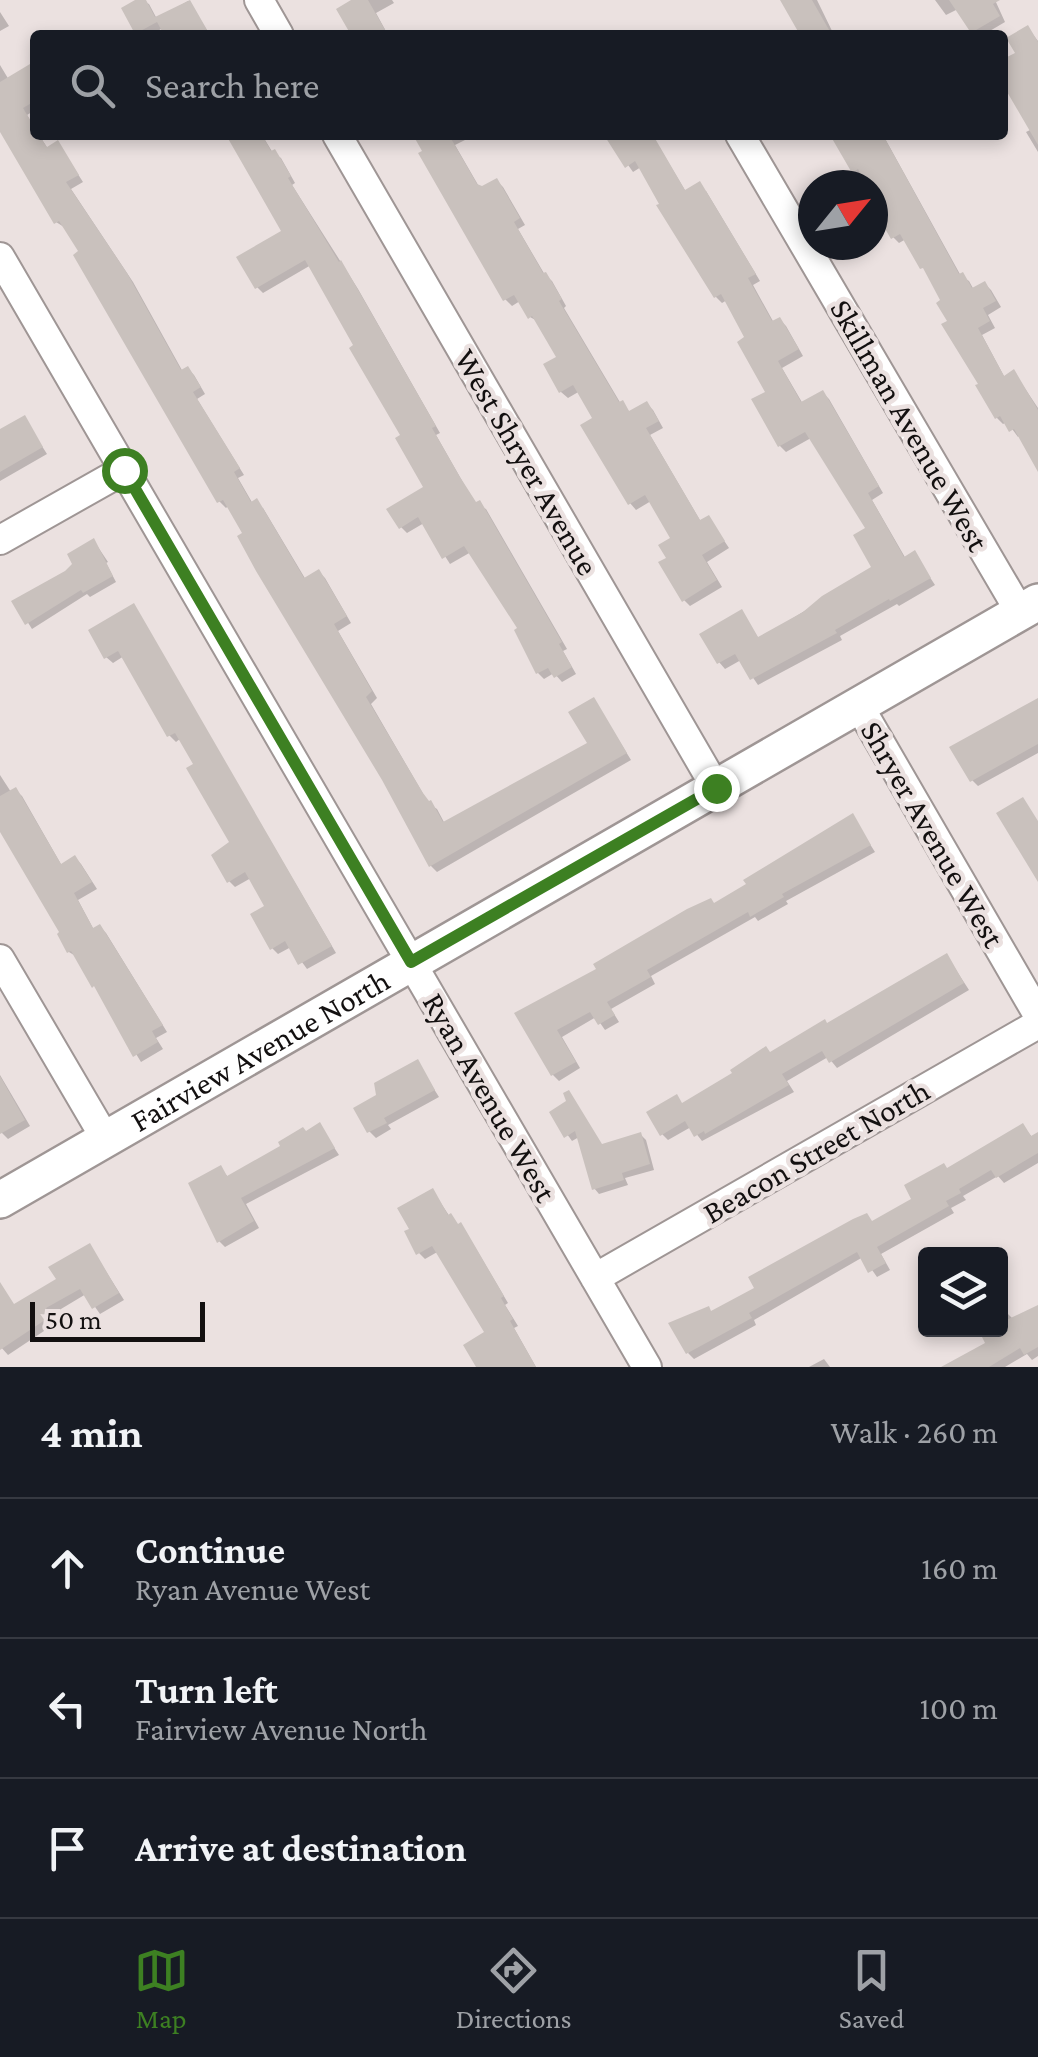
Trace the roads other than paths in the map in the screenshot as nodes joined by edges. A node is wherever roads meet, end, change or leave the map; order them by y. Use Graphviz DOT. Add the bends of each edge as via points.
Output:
graph roads {
  1 [pos="259,0"];
  2 [pos="277,30"];
  3 [pos="341,140"];
  4 [pos="743,140"];
  5 [pos="0,257"];
  6 [pos="124,470"];
  7 [pos="0,540"];
  8 [pos="1029,607"];
  9 [pos="858,706"];
  10 [pos="716,788"];
  11 [pos="0,959"];
  12 [pos="411,962"];
  13 [pos="1038,1015"];
  14 [pos="1038,1024"];
  15 [pos="106,1138"];
  16 [pos="0,1200"];
  17 [pos="595,1278"];
  18 [pos="647,1367"];
  1 -- 2 [label="street"];
  3 -- 10 [label="street, West Shryer Avenue"];
  4 -- 8 [label="street, Skillman Avenue West"];
  5 -- 6 [label="street, Ryan Avenue West"];
  6 -- 7 [label="street"];
  6 -- 12 [label="street, Ryan Avenue West"];
  8 -- 9 [label="street, Fairview Avenue North"];
  9 -- 10 [label="street, Fairview Avenue North"];
  9 -- 13 [label="street, Shryer Avenue West"];
  10 -- 12 [label="street, Fairview Avenue North"];
  11 -- 15 [label="street"];
  12 -- 15 [label="street, Fairview Avenue North"];
  12 -- 17 [label="street, Ryan Avenue West"];
  14 -- 17 [label="street, Beacon Street North"];
  15 -- 16 [label="street, Fairview Avenue North"];
  17 -- 18 [label="street, Ryan Avenue West"];
}
